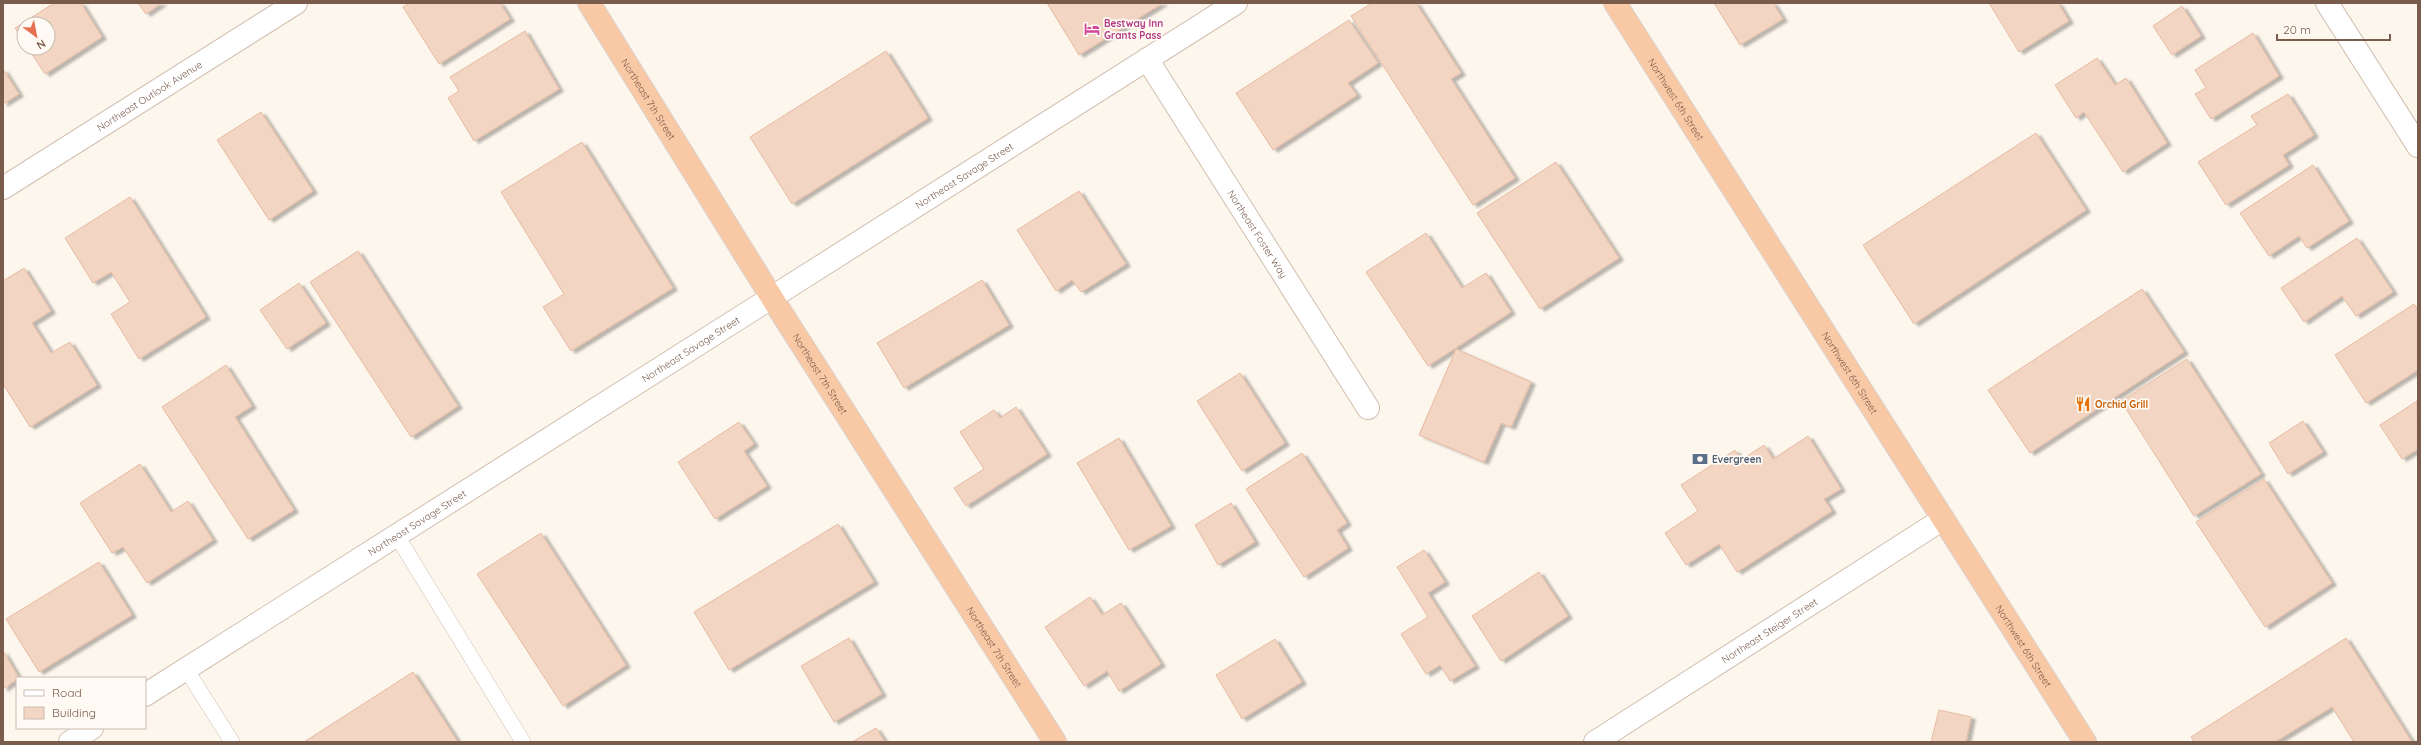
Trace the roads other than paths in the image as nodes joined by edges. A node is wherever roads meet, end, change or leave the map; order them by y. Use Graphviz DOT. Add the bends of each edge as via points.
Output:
graph roads {
  1 [pos="296,3"];
  2 [pos="589,3"];
  3 [pos="1236,3"];
  4 [pos="1615,3"];
  5 [pos="2327,3"];
  6 [pos="1147,59"];
  7 [pos="2418,146"];
  8 [pos="3,188"];
  9 [pos="772,298"];
  10 [pos="1368,408"];
  11 [pos="1943,519"];
  12 [pos="397,536"];
  13 [pos="186,669"];
  14 [pos="146,694"];
  15 [pos="90,729"];
  16 [pos="70,742"];
  17 [pos="232,742"];
  18 [pos="523,742"];
  19 [pos="1055,742"];
  20 [pos="1595,742"];
  21 [pos="2085,742"];
  1 -- 8 [label="street, Northeast Outlook Avenue"];
  2 -- 9 [label="highway, Northeast 7th Street"];
  3 -- 6 [label="street, Northeast Savage Street"];
  4 -- 11 [label="highway, Northwest 6th Street"];
  5 -- 7 [label="street"];
  6 -- 9 [label="street, Northeast Savage Street"];
  6 -- 10 [label="street, Northeast Foster Way"];
  9 -- 12 [label="street, Northeast Savage Street"];
  9 -- 19 [label="highway, Northeast 7th Street"];
  11 -- 20 [label="street, Northeast Steiger Street"];
  11 -- 21 [label="highway, Northwest 6th Street"];
  12 -- 13 [label="street, Northeast Savage Street"];
  12 -- 18 [label="lane"];
  13 -- 14 [label="street, Northeast Savage Street"];
  13 -- 17 [label="lane"];
  15 -- 16 [label="street"];
}
